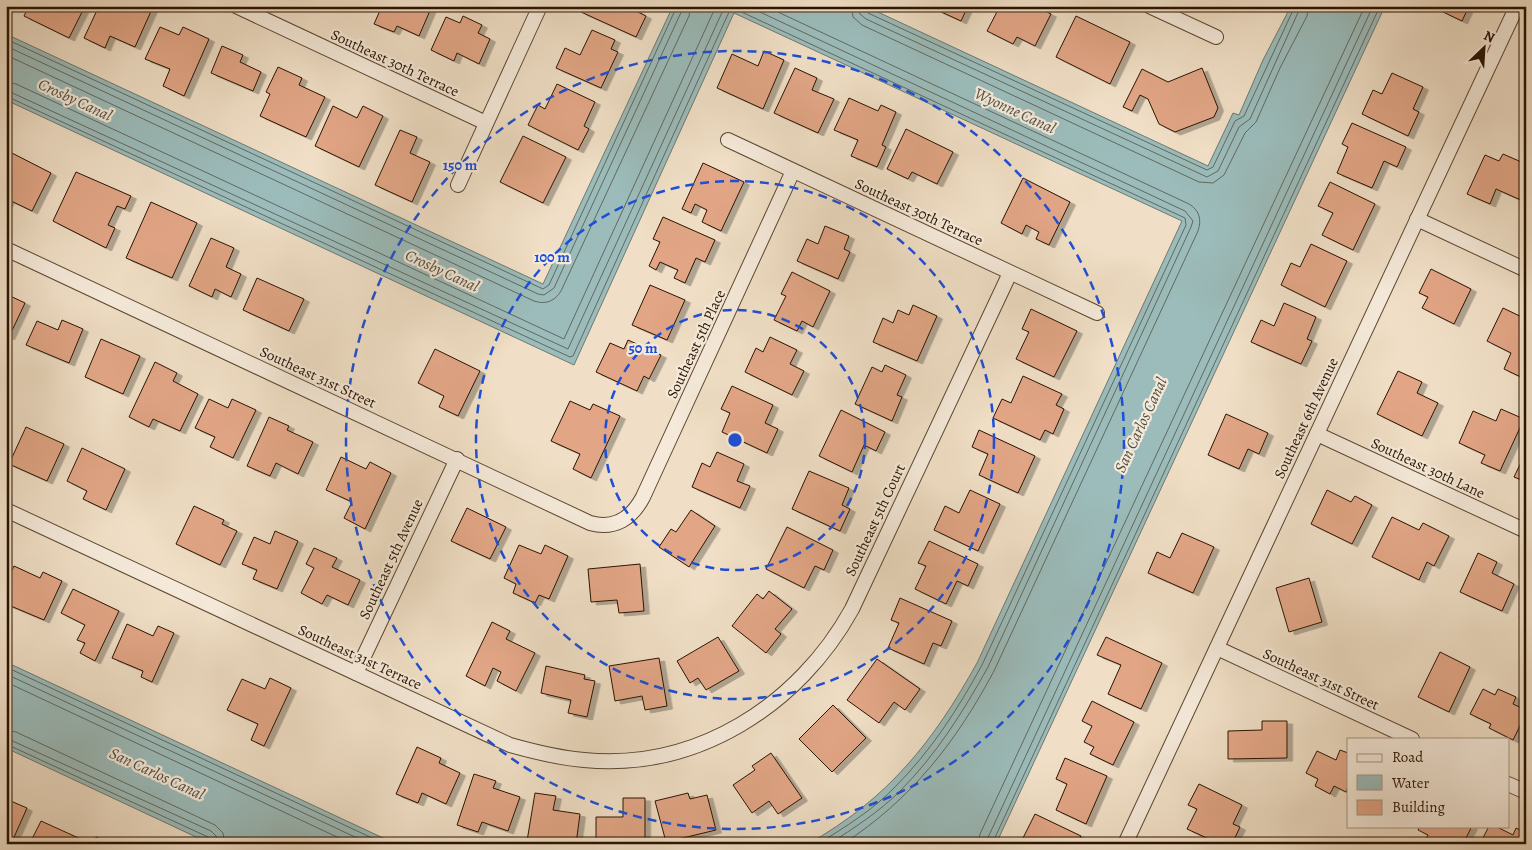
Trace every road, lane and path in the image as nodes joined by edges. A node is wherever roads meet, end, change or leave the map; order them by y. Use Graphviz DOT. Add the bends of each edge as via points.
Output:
graph roads {
  1 [pos="236,6"];
  2 [pos="540,6"];
  3 [pos="1149,6"];
  4 [pos="1516,6"];
  5 [pos="1522,6"];
  6 [pos="1526,8"];
  7 [pos="1216,38"];
  8 [pos="486,123"];
  9 [pos="728,140"];
  10 [pos="793,171"];
  11 [pos="458,185"];
  12 [pos="1417,220"];
  13 [pos="6,249"];
  14 [pos="1526,270"];
  15 [pos="1010,272"];
  16 [pos="1098,313"];
  17 [pos="1317,434"];
  18 [pos="456,459"];
  19 [pos="6,510"];
  20 [pos="618,523"];
  21 [pos="1526,531"];
  22 [pos="1217,648"];
  23 [pos="356,673"];
  24 [pos="716,738"];
  25 [pos="1410,738"];
  26 [pos="1510,785"];
  27 [pos="1526,792"];
  28 [pos="1126,844"];
  1 -- 8 [label="street, Southeast 30th Terrace"];
  2 -- 8 [label="street"];
  3 -- 7 [label="street"];
  4 -- 12 [label="street, Southeast 6th Avenue"];
  5 -- 6 [label="street"];
  8 -- 11 [label="street"];
  9 -- 10 [label="street, Southeast 30th Terrace"];
  10 -- 15 [label="street, Southeast 30th Terrace"];
  10 -- 20 [label="street, Southeast 5th Place" via="643,497 633,512"];
  12 -- 14 [label="street"];
  12 -- 17 [label="street, Southeast 6th Avenue"];
  13 -- 18 [label="street, Southeast 31st Street"];
  15 -- 16 [label="street, Southeast 30th Terrace"];
  15 -- 24 [label="street, Southeast 5th Court" via="842,627 818,661 789,690 756,716"];
  17 -- 21 [label="street, Southeast 30th Lane"];
  17 -- 22 [label="street, Southeast 6th Avenue"];
  18 -- 20 [label="street, Southeast 31st Street" via="590,523"];
  18 -- 23 [label="street, Southeast 5th Avenue"];
  19 -- 23 [label="street, Southeast 31st Terrace"];
  22 -- 25 [label="street, Southeast 31st Street"];
  22 -- 28 [label="street, Southeast 6th Avenue"];
  23 -- 24 [label="street, Southeast 31st Terrace" via="510,745 567,759 645,758 683,750"];
  26 -- 27 [label="street"];
}
